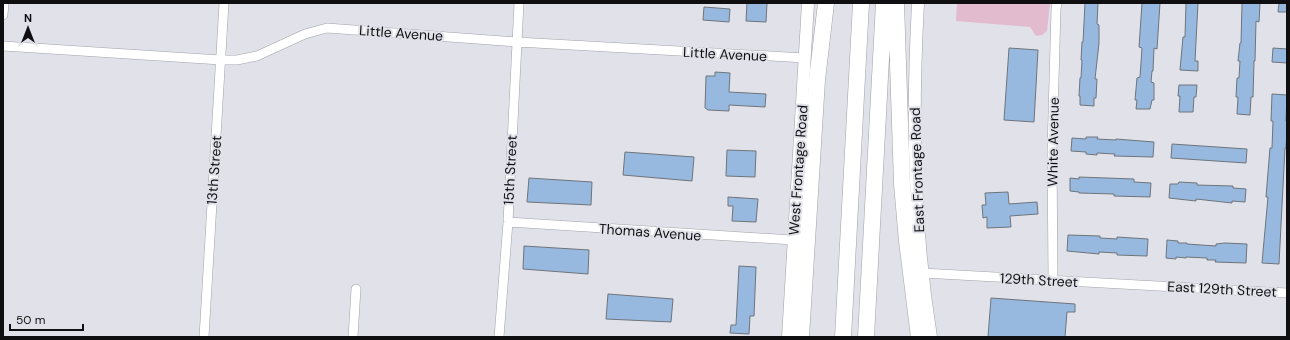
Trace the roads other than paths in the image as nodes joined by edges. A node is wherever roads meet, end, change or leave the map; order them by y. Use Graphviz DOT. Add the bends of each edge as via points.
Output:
graph roads {
  1 [pos="4,3"];
  2 [pos="224,3"];
  3 [pos="519,3"];
  4 [pos="808,3"];
  5 [pos="826,3"];
  6 [pos="861,3"];
  7 [pos="884,3"];
  8 [pos="896,3"];
  9 [pos="918,3"];
  10 [pos="1057,3"];
  11 [pos="3,16"];
  12 [pos="517,42"];
  13 [pos="3,46"];
  14 [pos="805,58"];
  15 [pos="221,60"];
  16 [pos="508,222"];
  17 [pos="793,240"];
  18 [pos="922,273"];
  19 [pos="1053,280"];
  20 [pos="1156,286"];
  21 [pos="356,289"];
  22 [pos="1287,292"];
  23 [pos="204,337"];
  24 [pos="353,337"];
  25 [pos="499,337"];
  26 [pos="788,337"];
  27 [pos="801,337"];
  28 [pos="843,337"];
  29 [pos="866,337"];
  30 [pos="919,337"];
  31 [pos="931,337"];
  1 -- 11 [label="street"];
  2 -- 15 [label="street, 13th Street"];
  3 -- 12 [label="street, 15th Street"];
  4 -- 14 [label="street, West Frontage Road"];
  5 -- 27 [label="highway" via="817,80"];
  6 -- 28 [label="highway"];
  7 -- 29 [label="highway"];
  8 -- 30 [label="highway" via="902,184"];
  9 -- 18 [label="street, East Frontage Road" via="914,146"];
  10 -- 19 [label="street, White Avenue" via="1052,151"];
  12 -- 14 [label="street, Little Avenue"];
  12 -- 15 [label="street, Little Avenue" via="327,28 305,34 257,56"];
  12 -- 16 [label="street, 15th Street"];
  13 -- 15 [label="street, Little Avenue"];
  14 -- 17 [label="street, West Frontage Road"];
  15 -- 23 [label="street, 13th Street"];
  16 -- 17 [label="street, Thomas Avenue"];
  16 -- 25 [label="street, 15th Street"];
  17 -- 26 [label="street, West Frontage Road"];
  18 -- 19 [label="street, 129th Street"];
  18 -- 31 [label="street, East Frontage Road"];
  19 -- 20 [label="street, 129th Street"];
  20 -- 22 [label="street, East 129th Street"];
  21 -- 24 [label="street"];
}
